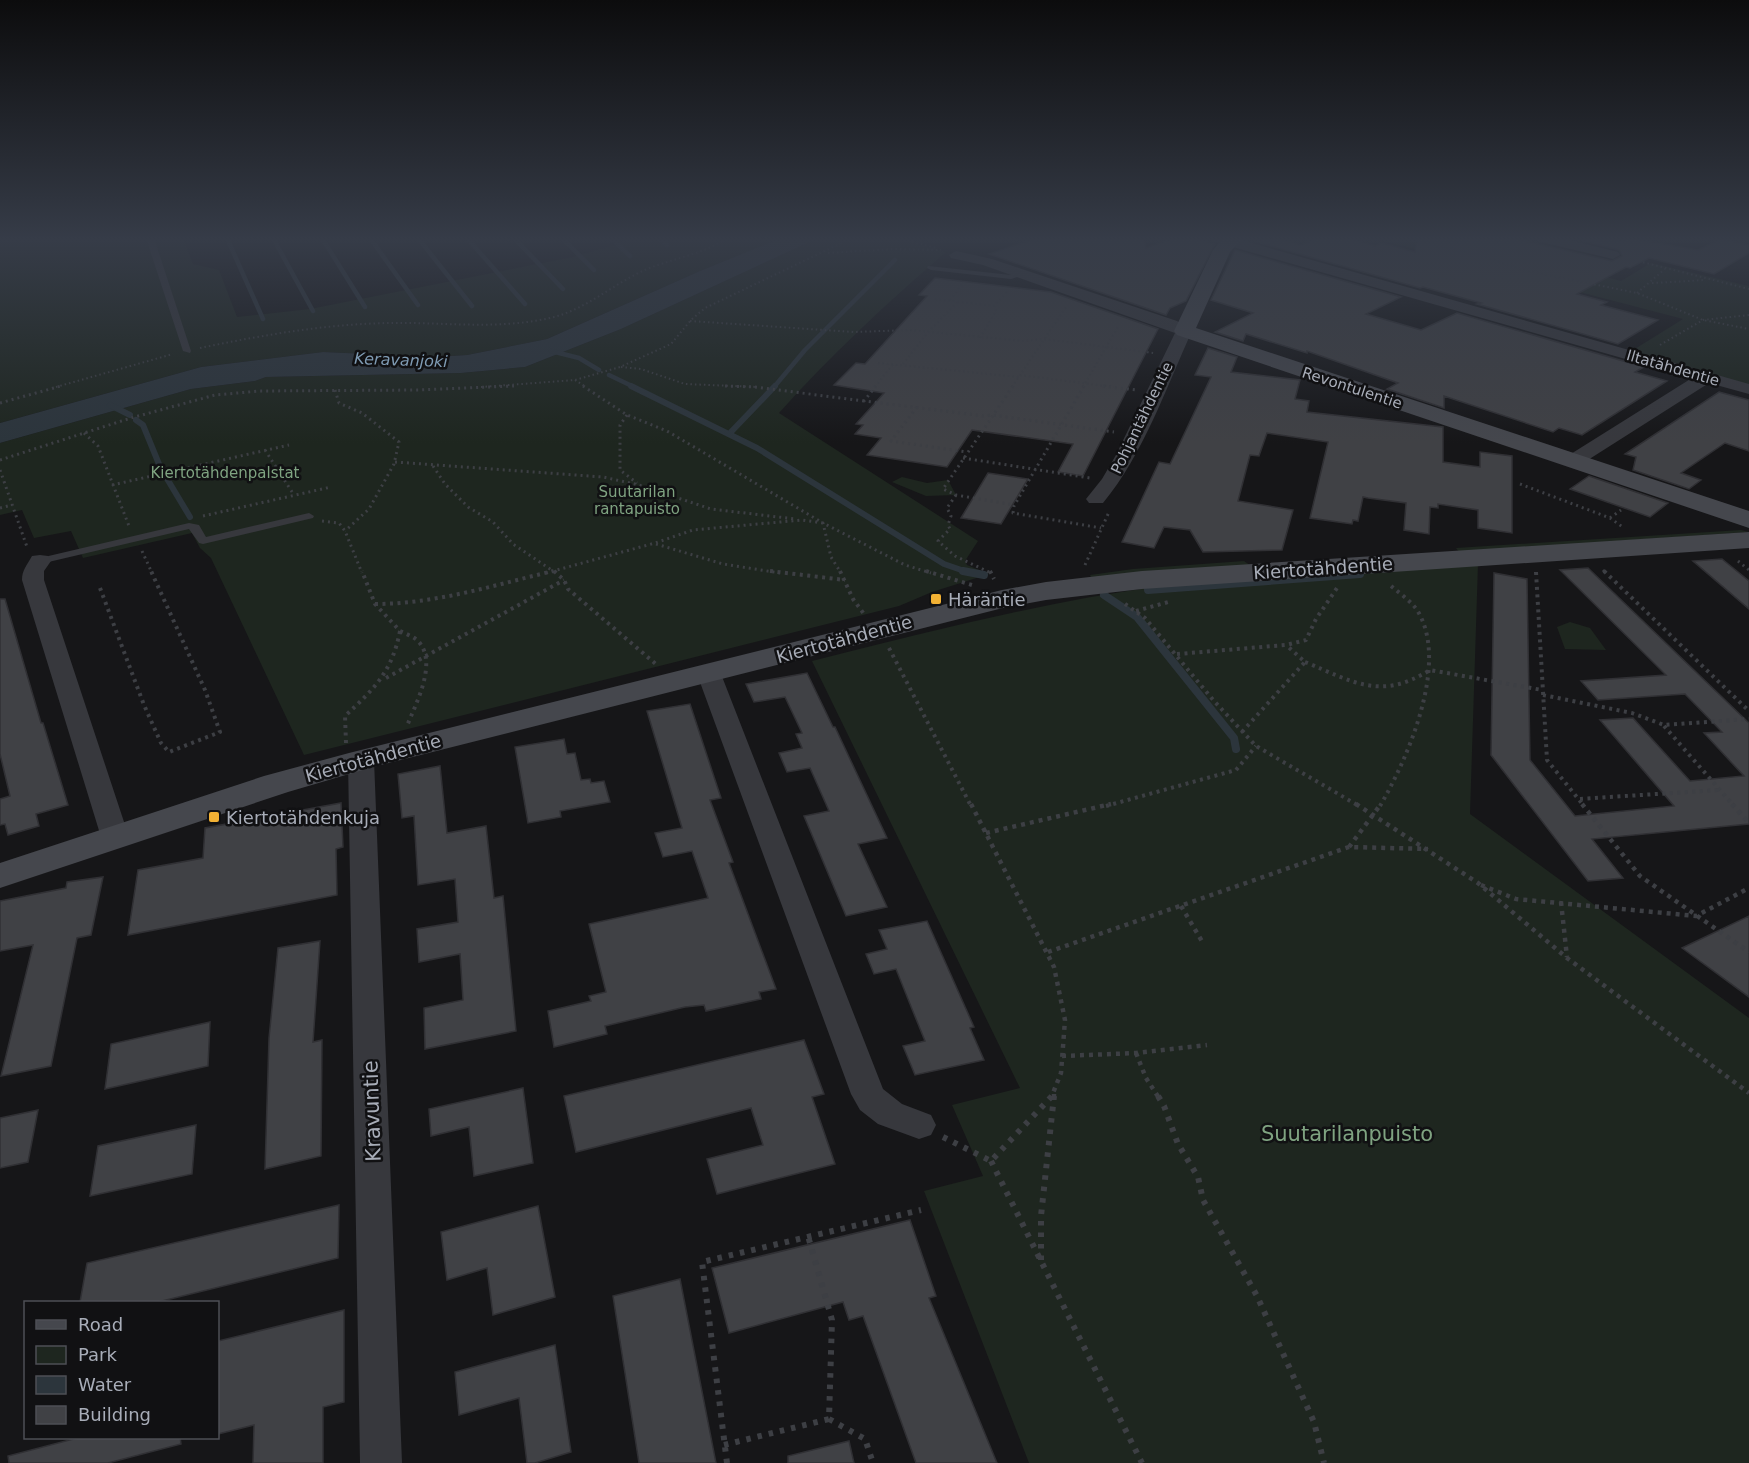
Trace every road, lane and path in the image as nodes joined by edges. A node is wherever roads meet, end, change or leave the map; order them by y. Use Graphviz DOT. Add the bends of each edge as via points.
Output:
graph roads {
  1 [pos="172,306"];
  2 [pos="580,306"];
  3 [pos="708,306"];
  4 [pos="954,306"];
  5 [pos="994,306"];
  6 [pos="1066,306"];
  7 [pos="1109,306"];
  8 [pos="1196,306"];
  9 [pos="1458,306"];
  10 [pos="1669,306"];
  11 [pos="1749,315"];
  12 [pos="1703,320"];
  13 [pos="690,321"];
  14 [pos="1120,322"];
  15 [pos="1749,329"];
  16 [pos="1184,331"];
  17 [pos="928,332"];
  18 [pos="980,338"];
  19 [pos="1043,339"];
  20 [pos="1107,347"];
  21 [pos="187,351"];
  22 [pos="1173,355"];
  23 [pos="1638,358"];
  24 [pos="878,363"];
  25 [pos="893,364"];
  26 [pos="903,364"];
  27 [pos="620,367"];
  28 [pos="1020,376"];
  29 [pos="1706,377"];
  30 [pos="575,380"];
  31 [pos="1085,383"];
  32 [pos="1749,389"];
  33 [pos="335,390"];
  34 [pos="1154,392"];
  35 [pos="864,402"];
  36 [pos="0,403"];
  37 [pos="917,407"];
  38 [pos="992,415"];
  39 [pos="627,416"];
  40 [pos="1061,424"];
  41 [pos="84,433"];
  42 [pos="1134,434"];
  43 [pos="289,444"];
  44 [pos="265,450"];
  45 [pos="967,452"];
  46 [pos="963,458"];
  47 [pos="0,460"];
  48 [pos="1573,461"];
  49 [pos="395,462"];
  50 [pos="434,466"];
  51 [pos="0,470"];
  52 [pos="1036,470"];
  53 [pos="112,484"];
  54 [pos="1520,484"];
  55 [pos="639,485"];
  56 [pos="331,486"];
  57 [pos="1103,491"];
  58 [pos="295,495"];
  59 [pos="956,495"];
  60 [pos="12,505"];
  61 [pos="1014,506"];
  62 [pos="0,508"];
  63 [pos="1622,510"];
  64 [pos="309,516"];
  65 [pos="202,517"];
  66 [pos="1610,518"];
  67 [pos="802,520"];
  68 [pos="1749,520"];
  69 [pos="823,523"];
  70 [pos="1101,528"];
  71 [pos="1624,528"];
  72 [pos="345,531"];
  73 [pos="135,539"];
  74 [pos="1749,540"];
  75 [pos="655,543"];
  76 [pos="40,561"];
  77 [pos="1595,562"];
  78 [pos="554,570"];
  79 [pos="1536,577"];
  80 [pos="564,580"];
  81 [pos="846,580"];
  82 [pos="1386,581"];
  83 [pos="994,584"];
  84 [pos="1091,585"];
  85 [pos="1329,586"];
  86 [pos="982,587"];
  87 [pos="100,588"];
  88 [pos="1180,600"];
  89 [pos="375,604"];
  90 [pos="1136,611"];
  91 [pos="870,622"];
  92 [pos="400,631"];
  93 [pos="886,641"];
  94 [pos="1286,645"];
  95 [pos="1177,654"];
  96 [pos="427,655"];
  97 [pos="1305,662"];
  98 [pos="1430,670"];
  99 [pos="664,672"];
  100 [pos="709,674"];
  101 [pos="384,679"];
  102 [pos="1542,693"];
  103 [pos="1749,711"];
  104 [pos="1749,719"];
  105 [pos="1664,725"];
  106 [pos="1242,732"];
  107 [pos="404,735"];
  108 [pos="1256,746"];
  109 [pos="354,755"];
  110 [pos="1718,790"];
  111 [pos="1579,800"];
  112 [pos="1375,815"];
  113 [pos="1749,823"];
  114 [pos="986,833"];
  115 [pos="115,837"];
  116 [pos="1349,846"];
  117 [pos="1429,849"];
  118 [pos="0,876"];
  119 [pos="1478,883"];
  120 [pos="1749,888"];
  121 [pos="1561,902"];
  122 [pos="1181,906"];
  123 [pos="1696,916"];
  124 [pos="1203,943"];
  125 [pos="1048,952"];
  126 [pos="1749,952"];
  127 [pos="1567,958"];
  128 [pos="1207,1045"];
  129 [pos="1136,1053"];
  130 [pos="1062,1056"];
  131 [pos="1749,1093"];
  132 [pos="1054,1094"];
  133 [pos="919,1125"];
  134 [pos="991,1161"];
  135 [pos="921,1210"];
  136 [pos="808,1236"];
  137 [pos="1041,1261"];
  138 [pos="829,1419"];
  139 [pos="724,1445"];
  140 [pos="381,1463"];
  141 [pos="727,1463"];
  142 [pos="873,1463"];
  143 [pos="1142,1463"];
  144 [pos="1324,1463"];
  1 -- 21 [label="lane"];
  2 -- 21 [label="path" via="550,318 523,322 317,328"];
  3 -- 13 [label="path"];
  4 -- 17 [label="path"];
  5 -- 18 [label="path" via="996,311"];
  6 -- 19 [label="path"];
  7 -- 16 [label="street, Revontulentie"];
  8 -- 16 [label="street, Pohjantähdentie"];
  9 -- 23 [label="street, Iltatähdentie"];
  10 -- 12 [label="path"];
  11 -- 12 [label="path"];
  12 -- 15 [label="path"];
  12 -- 23 [label="path"];
  13 -- 17 [label="path" via="823,331"];
  13 -- 27 [label="path" via="671,344"];
  14 -- 20 [label="path"];
  16 -- 22 [label="street, Pohjantähdentie"];
  16 -- 48 [label="street, Revontulentie"];
  17 -- 18 [label="path"];
  17 -- 26 [label="path"];
  18 -- 19 [label="path"];
  19 -- 20 [label="path"];
  19 -- 28 [label="path"];
  20 -- 22 [label="path"];
  20 -- 31 [label="path"];
  21 -- 36 [label="path"];
  22 -- 34 [label="street, Pohjantähdentie"];
  23 -- 29 [label="street, Iltatähdentie"];
  24 -- 25 [label="path"];
  25 -- 26 [label="path"];
  25 -- 35 [label="path"];
  26 -- 28 [label="path"];
  27 -- 30 [label="path"];
  27 -- 35 [label="path" via="641,369 685,384 755,387"];
  28 -- 31 [label="path"];
  28 -- 38 [label="path"];
  29 -- 32 [label="street, Iltatähdentie"];
  29 -- 48 [label="street"];
  30 -- 33 [label="path" via="419,390"];
  30 -- 39 [label="path"];
  31 -- 34 [label="path"];
  31 -- 40 [label="path"];
  33 -- 41 [label="path" via="215,395"];
  33 -- 49 [label="path" via="339,403 362,413 399,442"];
  34 -- 42 [label="street, Pohjantähdentie"];
  35 -- 37 [label="path"];
  37 -- 38 [label="path"];
  37 -- 45 [label="path" via="891,441"];
  38 -- 40 [label="path"];
  38 -- 45 [label="path"];
  39 -- 55 [label="path" via="620,425 620,470"];
  39 -- 69 [label="path" via="667,431"];
  40 -- 42 [label="path"];
  40 -- 52 [label="path"];
  41 -- 47 [label="path"];
  41 -- 53 [label="path" via="98,446"];
  42 -- 57 [label="street, Pohjantähdentie"];
  43 -- 44 [label="path"];
  44 -- 53 [label="path"];
  44 -- 58 [label="path"];
  45 -- 46 [label="path"];
  46 -- 52 [label="path"];
  46 -- 59 [label="path" via="943,489"];
  48 -- 68 [label="street, Revontulentie"];
  49 -- 50 [label="path"];
  49 -- 72 [label="path" via="369,509"];
  50 -- 55 [label="path" via="567,473"];
  50 -- 78 [label="path" via="445,484 468,507 493,522 513,544"];
  51 -- 60 [label="path"];
  52 -- 57 [label="path"];
  52 -- 61 [label="path"];
  53 -- 73 [label="path"];
  54 -- 66 [label="path"];
  55 -- 67 [label="path" via="711,509"];
  56 -- 58 [label="path"];
  57 -- 70 [label="path" via="1111,510"];
  58 -- 65 [label="path"];
  59 -- 61 [label="path"];
  59 -- 83 [label="path" via="947,508 950,529 938,541 970,564 990,571"];
  60 -- 62 [label="path"];
  60 -- 76 [label="path" via="25,545"];
  61 -- 70 [label="path" via="1013,513"];
  63 -- 66 [label="path"];
  64 -- 72 [label="path" via="339,523"];
  64 -- 73 [label="lane" via="203,541 195,527 189,526"];
  66 -- 71 [label="path"];
  67 -- 69 [label="path"];
  67 -- 75 [label="path" via="693,530"];
  69 -- 81 [label="path" via="831,557"];
  69 -- 86 [label="path" via="905,565"];
  70 -- 84 [label="path" via="1085,561 1084,577"];
  72 -- 89 [label="path"];
  73 -- 76 [label="lane"];
  73 -- 87 [label="path" via="205,690 220,732 169,752 161,743"];
  74 -- 84 [label="street, Kiertotähdentie"];
  75 -- 78 [label="path"];
  75 -- 81 [label="path" via="723,564"];
  76 -- 115 [label="street" via="33,571 33,580"];
  77 -- 103 [label="path"];
  78 -- 80 [label="path"];
  78 -- 89 [label="path" via="441,597"];
  79 -- 102 [label="path"];
  80 -- 96 [label="path"];
  80 -- 99 [label="path" via="568,589"];
  81 -- 91 [label="path" via="853,599"];
  82 -- 98 [label="path" via="1419,612 1426,629"];
  84 -- 90 [label="path"];
  84 -- 100 [label="street, Kiertotähdentie" via="980,604"];
  85 -- 94 [label="path" via="1340,585 1306,640"];
  88 -- 90 [label="path"];
  89 -- 92 [label="path"];
  90 -- 95 [label="path"];
  92 -- 96 [label="path" via="418,640"];
  92 -- 101 [label="path" via="397,652"];
  93 -- 114 [label="path"];
  94 -- 95 [label="path"];
  94 -- 97 [label="path"];
  95 -- 106 [label="path"];
  96 -- 101 [label="path"];
  96 -- 107 [label="path" via="424,681"];
  97 -- 98 [label="path" via="1373,688 1395,688"];
  97 -- 106 [label="path"];
  98 -- 102 [label="path"];
  98 -- 112 [label="path" via="1415,733"];
  100 -- 109 [label="street, Kiertotähdentie"];
  100 -- 133 [label="street" via="868,1094 874,1105"];
  101 -- 109 [label="path" via="345,716"];
  102 -- 105 [label="path" via="1632,713"];
  102 -- 111 [label="path" via="1547,760"];
  104 -- 105 [label="path"];
  105 -- 110 [label="path"];
  106 -- 108 [label="path"];
  108 -- 112 [label="path"];
  108 -- 114 [label="path" via="1236,770 1075,814"];
  109 -- 115 [label="street, Kiertotähdentie"];
  109 -- 140 [label="street, Kravuntie" via="361,832"];
  110 -- 111 [label="path"];
  110 -- 113 [label="path"];
  111 -- 123 [label="path" via="1640,876"];
  112 -- 116 [label="path"];
  112 -- 117 [label="path"];
  114 -- 125 [label="path"];
  115 -- 118 [label="street, Kiertotähdentie"];
  116 -- 117 [label="path"];
  116 -- 122 [label="path"];
  117 -- 119 [label="path"];
  119 -- 121 [label="path" via="1516,899"];
  119 -- 127 [label="path"];
  120 -- 123 [label="path"];
  121 -- 123 [label="path"];
  121 -- 127 [label="path"];
  122 -- 124 [label="path"];
  122 -- 125 [label="path"];
  123 -- 126 [label="path"];
  125 -- 130 [label="path" via="1065,1020"];
  127 -- 131 [label="path"];
  128 -- 129 [label="path"];
  129 -- 130 [label="path"];
  129 -- 144 [label="path" via="1164,1106 1178,1144 1198,1177 1203,1200 1257,1296 1314,1422"];
  130 -- 132 [label="path"];
  132 -- 134 [label="path"];
  132 -- 137 [label="path" via="1041,1216"];
  133 -- 134 [label="path"];
  134 -- 137 [label="path"];
  135 -- 136 [label="path"];
  136 -- 138 [label="path" via="832,1320"];
  136 -- 139 [label="path" via="702,1262"];
  137 -- 143 [label="path"];
  138 -- 139 [label="path"];
  138 -- 142 [label="path" via="865,1439"];
  139 -- 141 [label="path"];
}
